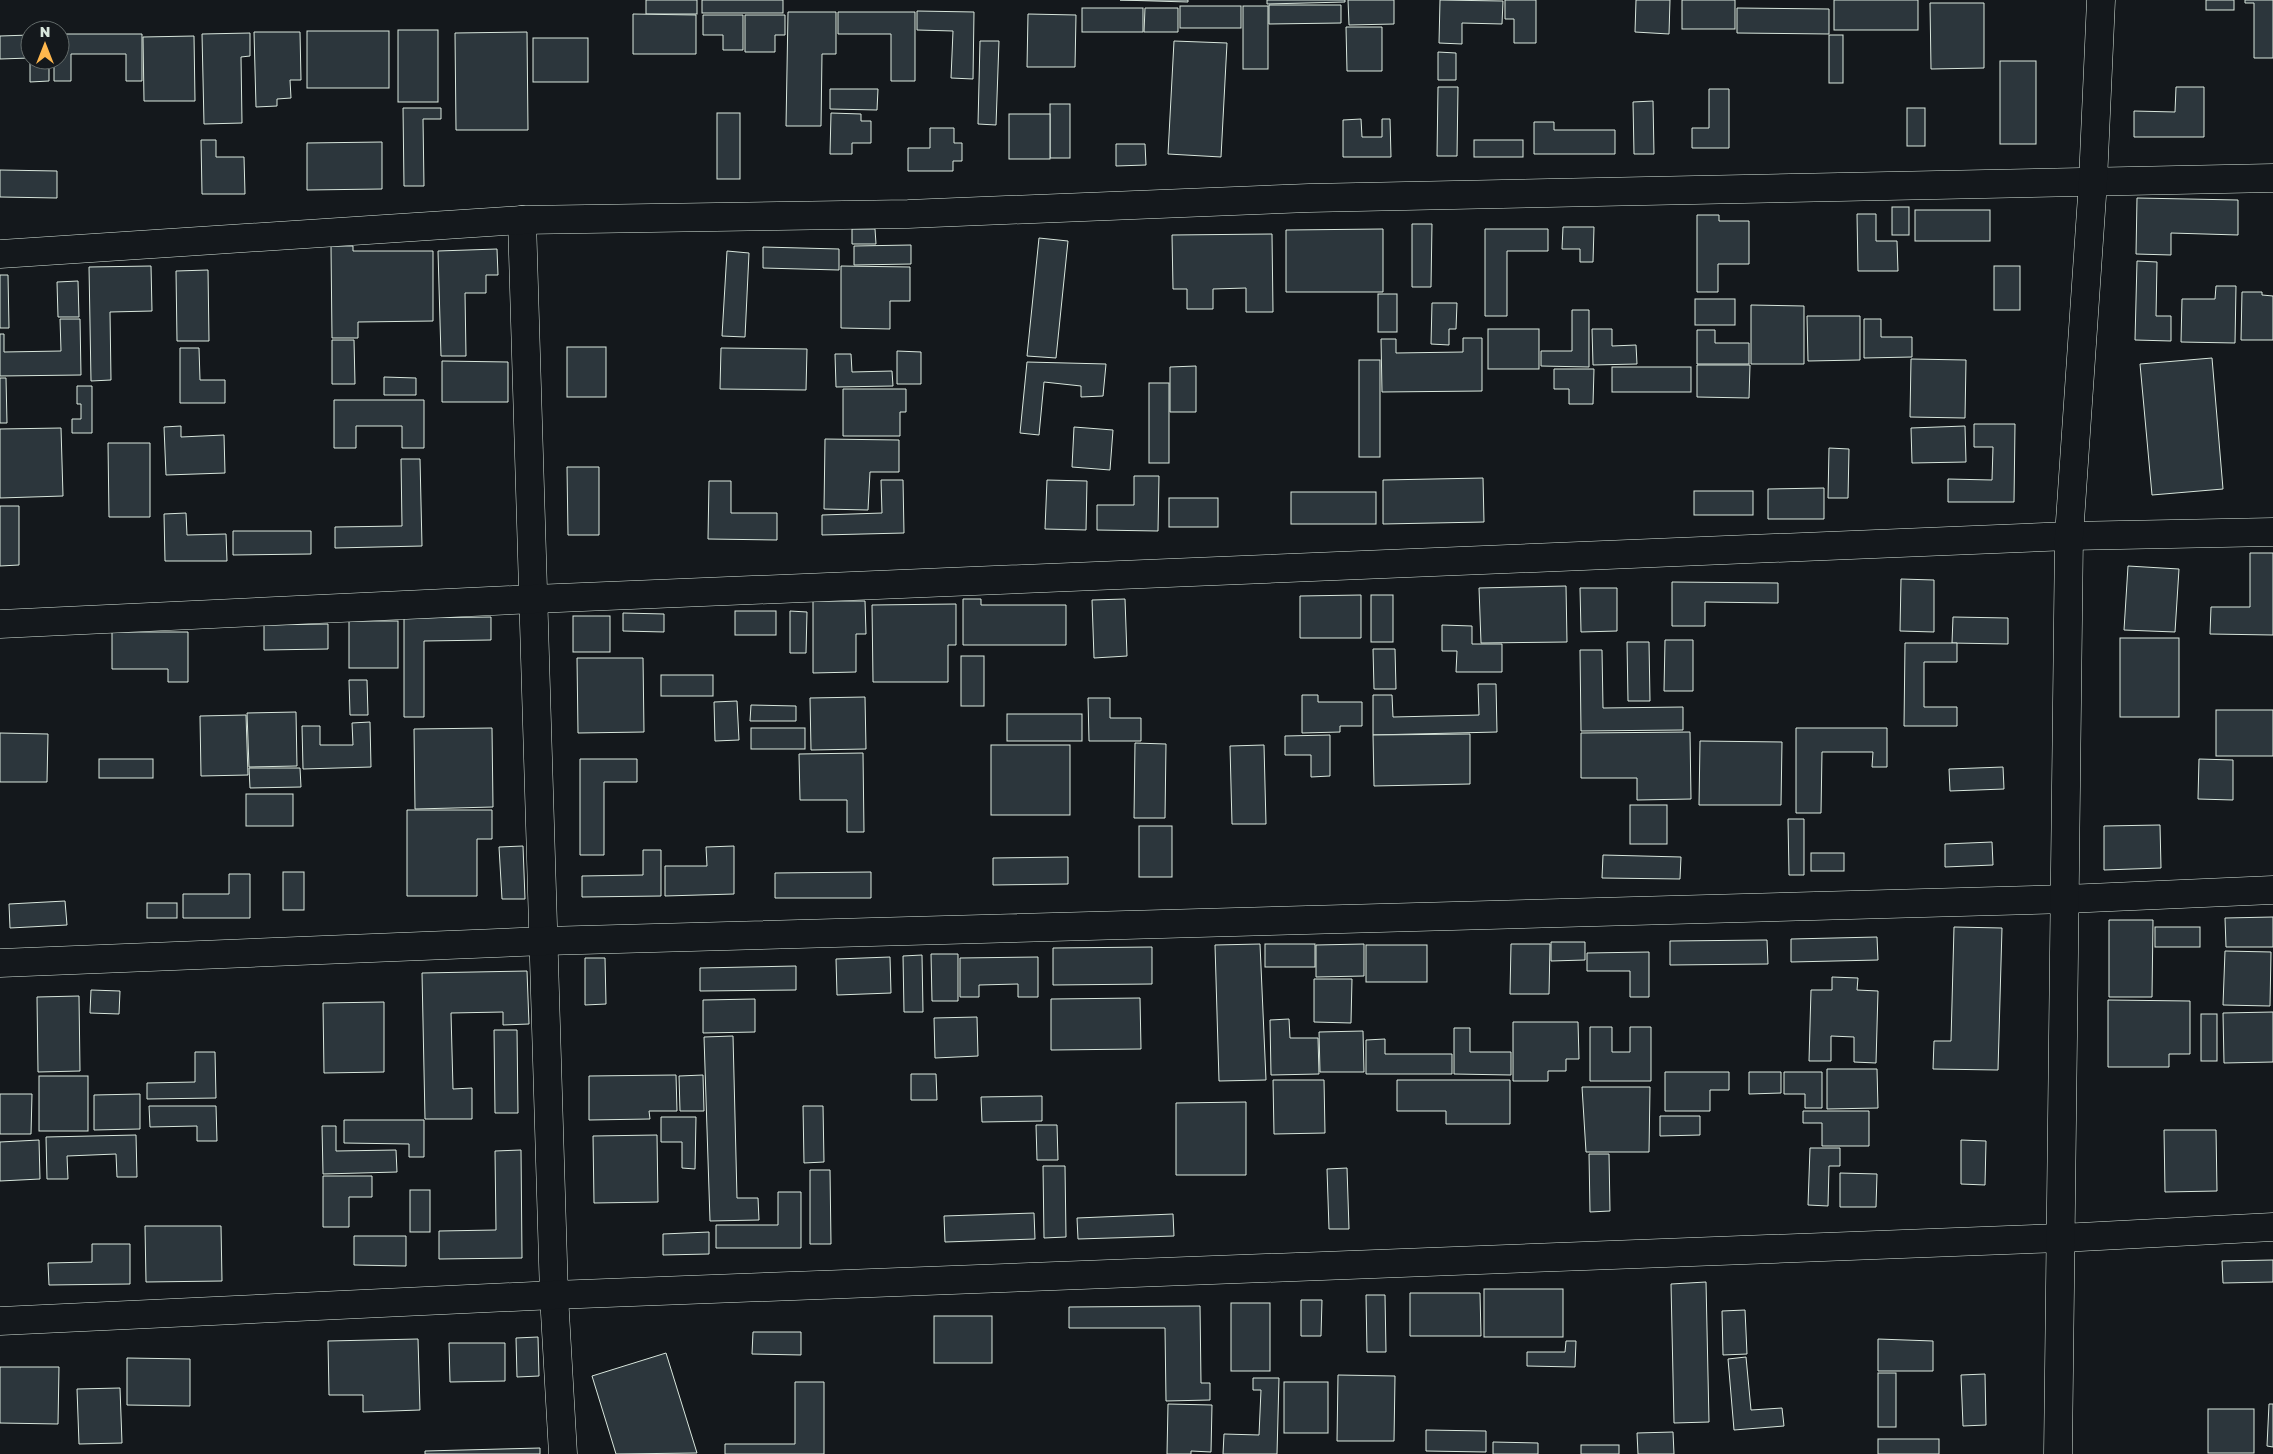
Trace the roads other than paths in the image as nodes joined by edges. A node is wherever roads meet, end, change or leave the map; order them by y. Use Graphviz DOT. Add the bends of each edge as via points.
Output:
graph roads {
  1 [pos="2101,0"];
  2 [pos="2273,178"];
  3 [pos="2093,181"];
  4 [pos="522,220"];
  5 [pos="0,254"];
  6 [pos="2273,532"];
  7 [pos="2070,536"];
  8 [pos="534,599"];
  9 [pos="0,624"];
  10 [pos="2273,890"];
  11 [pos="2066,900"];
  12 [pos="545,941"];
  13 [pos="0,964"];
  14 [pos="2273,1227"];
  15 [pos="2061,1238"];
  16 [pos="554,1295"];
  17 [pos="0,1321"];
  18 [pos="563,1454"];
  19 [pos="2058,1454"];
  1 -- 3 [label="street"];
  2 -- 3 [label="street"];
  3 -- 4 [label="street" via="1309,198 908,214"];
  3 -- 7 [label="street"];
  4 -- 5 [label="street"];
  4 -- 8 [label="street"];
  6 -- 7 [label="street"];
  7 -- 8 [label="street"];
  7 -- 11 [label="street"];
  8 -- 9 [label="street"];
  8 -- 12 [label="street"];
  10 -- 11 [label="street"];
  11 -- 12 [label="street"];
  11 -- 15 [label="street"];
  12 -- 13 [label="street"];
  12 -- 16 [label="street"];
  14 -- 15 [label="street"];
  15 -- 16 [label="street"];
  15 -- 19 [label="street"];
  16 -- 17 [label="street"];
  16 -- 18 [label="street"];
}
